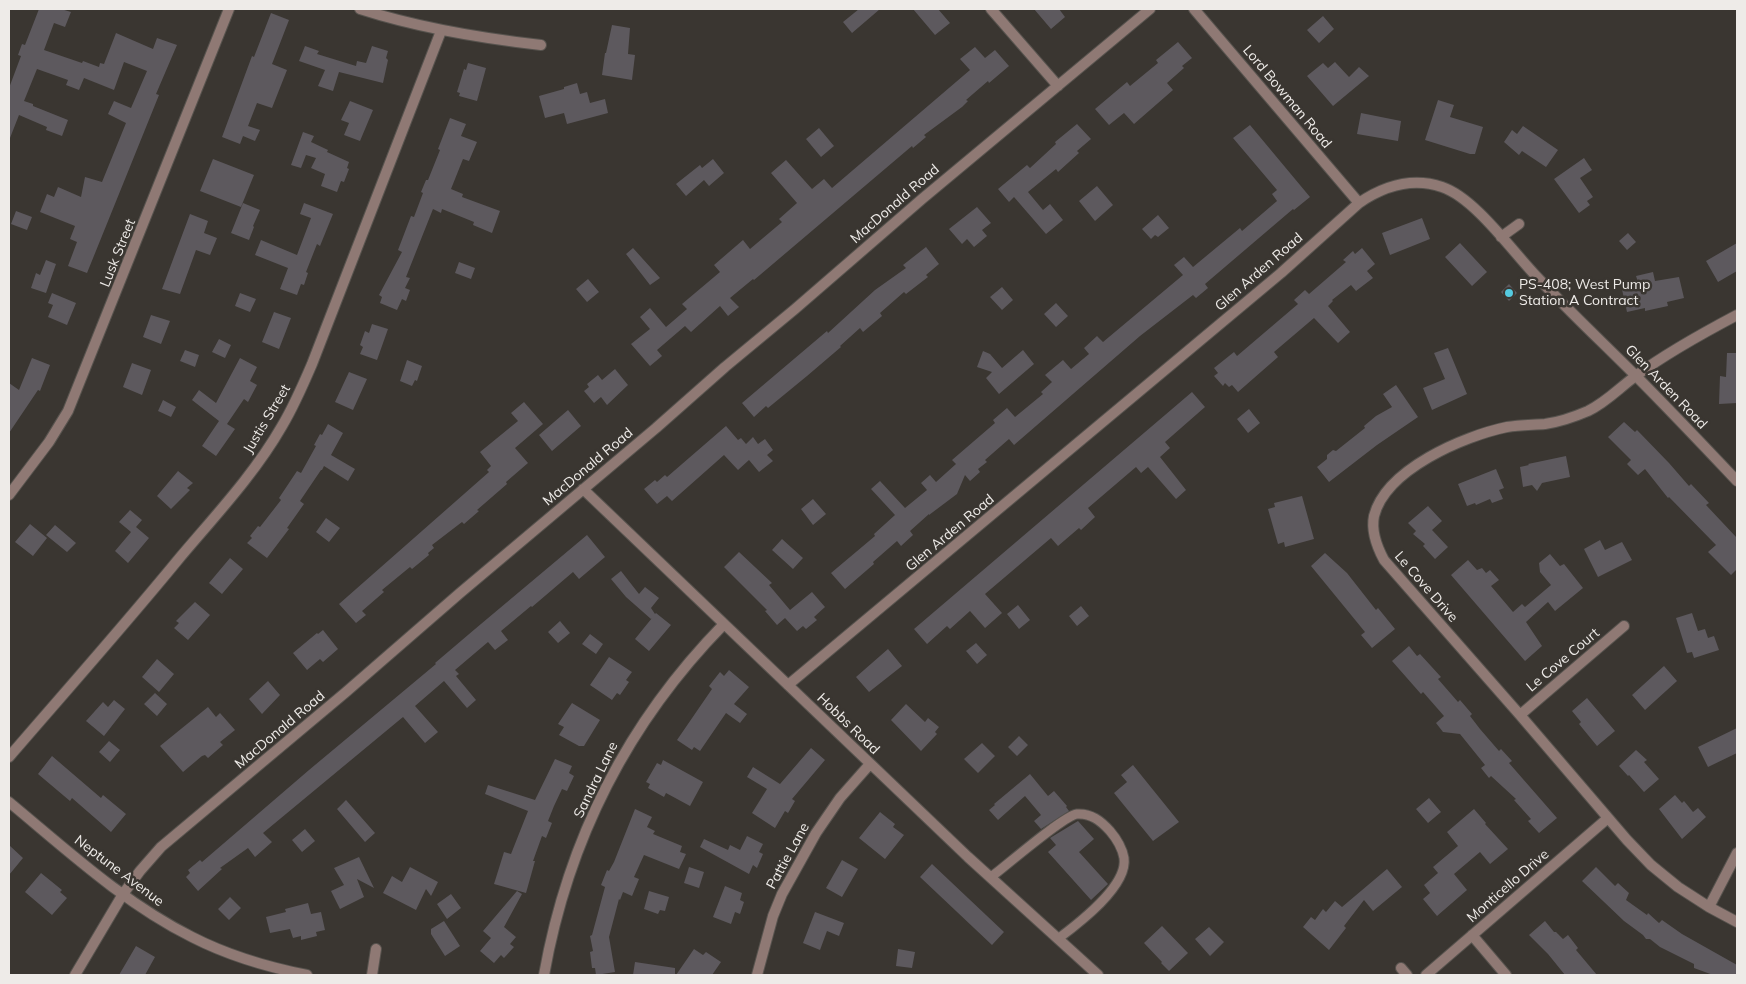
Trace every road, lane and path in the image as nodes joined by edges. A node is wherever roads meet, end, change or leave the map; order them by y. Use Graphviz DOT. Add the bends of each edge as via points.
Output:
graph roads {
  1 [pos="229,9"];
  2 [pos="360,9"];
  3 [pos="991,9"];
  4 [pos="1150,9"];
  5 [pos="1194,9"];
  6 [pos="442,31"];
  7 [pos="541,45"];
  8 [pos="1058,86"];
  9 [pos="1359,202"];
  10 [pos="1519,224"];
  11 [pos="1501,237"];
  12 [pos="1737,315"];
  13 [pos="1636,376"];
  14 [pos="1737,481"];
  15 [pos="583,489"];
  16 [pos="9,494"];
  17 [pos="724,624"];
  18 [pos="1624,626"];
  19 [pos="788,685"];
  20 [pos="1520,715"];
  21 [pos="9,758"];
  22 [pos="870,764"];
  23 [pos="9,802"];
  24 [pos="1608,818"];
  25 [pos="1737,853"];
  26 [pos="991,877"];
  27 [pos="123,894"];
  28 [pos="1709,907"];
  29 [pos="1737,922"];
  30 [pos="1472,935"];
  31 [pos="1059,938"];
  32 [pos="376,949"];
  33 [pos="75,975"];
  34 [pos="307,975"];
  35 [pos="372,975"];
  36 [pos="544,975"];
  37 [pos="757,975"];
  38 [pos="1098,975"];
  39 [pos="1426,975"];
  40 [pos="1506,975"];
  1 -- 16 [label="street, Lusk Street" via="72,402 49,442"];
  2 -- 6 [label="street"];
  3 -- 8 [label="street"];
  4 -- 8 [label="street, MacDonald Road"];
  5 -- 9 [label="street, Lord Bowman Road"];
  6 -- 7 [label="street"];
  6 -- 21 [label="street, Justis Street" via="312,364 282,427 226,502 126,624"];
  8 -- 15 [label="street, MacDonald Road"];
  9 -- 11 [label="street, Glen Arden Road" via="1390,186 1404,183 1442,187 1472,206"];
  9 -- 19 [label="street, Glen Arden Road" via="1273,279"];
  10 -- 11 [label="street"];
  11 -- 13 [label="street, Glen Arden Road"];
  12 -- 13 [label="street, Le Cove Drive"];
  13 -- 14 [label="street, Glen Arden Road"];
  13 -- 20 [label="street, Le Cove Drive" via="1608,399 1569,419 1509,427 1475,435 1449,446 1401,477 1384,496 1374,517 1376,539 1384,560"];
  15 -- 17 [label="street, Hobbs Road"];
  15 -- 27 [label="street, MacDonald Road" via="173,836"];
  17 -- 19 [label="street, Hobbs Road"];
  17 -- 36 [label="street, Sandra Lane" via="680,671 653,708 632,738 606,786 572,870 556,919"];
  18 -- 20 [label="street, Le Cove Court"];
  19 -- 22 [label="street, Hobbs Road"];
  20 -- 24 [label="street, Le Cove Drive"];
  22 -- 26 [label="street, Hobbs Road"];
  22 -- 37 [label="street, Pattie Lane" via="840,798 816,833 782,894"];
  23 -- 27 [label="street, Neptune Avenue"];
  24 -- 28 [label="street, Le Cove Drive" via="1651,865"];
  24 -- 30 [label="street, Monticello Drive"];
  25 -- 28 [label="street"];
  26 -- 31 [label="street, Hobbs Road"];
  26 -- 31 [label="lane" via="1061,822 1076,814 1093,816 1105,825 1117,839 1124,859 1119,880 1091,913"];
  27 -- 33 [label="street, MacDonald Road"];
  27 -- 34 [label="street, Neptune Avenue" via="157,918 222,951 269,967"];
  28 -- 29 [label="street, Le Cove Drive"];
  30 -- 39 [label="street, Monticello Drive"];
  30 -- 40 [label="street"];
  31 -- 38 [label="street, Hobbs Road"];
  32 -- 35 [label="street"];
}
